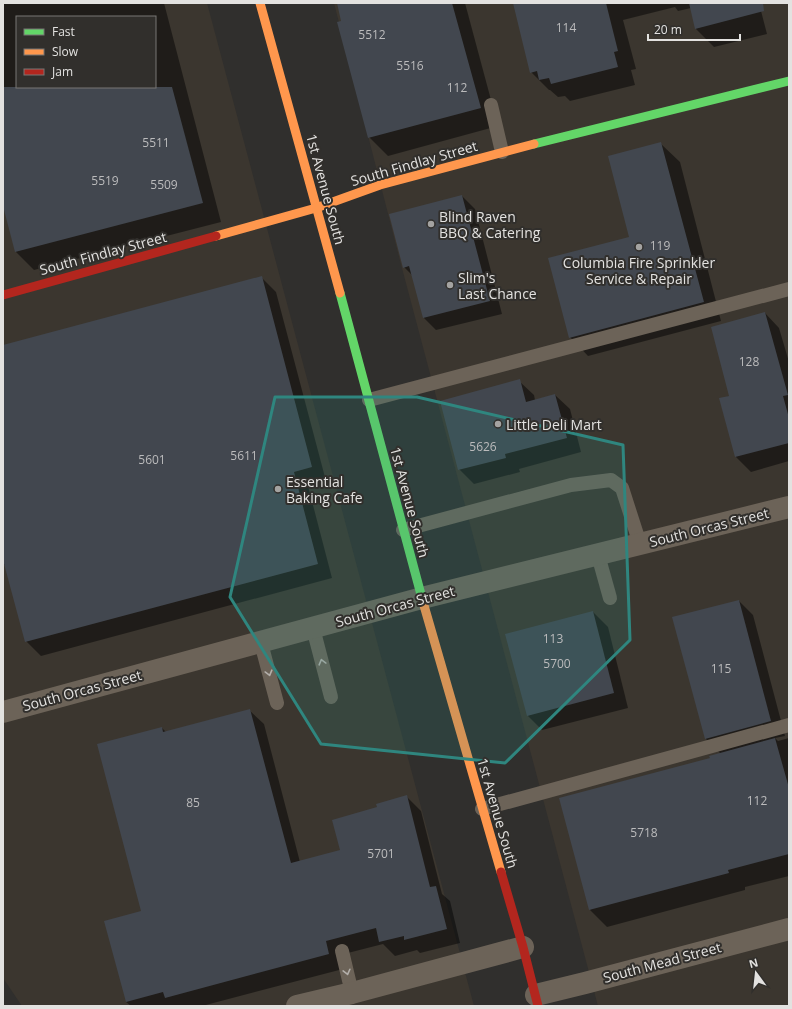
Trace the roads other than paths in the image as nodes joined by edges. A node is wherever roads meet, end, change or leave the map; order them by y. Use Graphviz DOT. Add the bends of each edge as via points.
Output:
graph roads {
  1 [pos="260,3"];
  2 [pos="789,81"];
  3 [pos="491,105"];
  4 [pos="502,152"];
  5 [pos="316,208"];
  6 [pos="789,289"];
  7 [pos="3,295"];
  8 [pos="369,400"];
  9 [pos="789,507"];
  10 [pos="403,530"];
  11 [pos="640,544"];
  12 [pos="598,555"];
  13 [pos="422,598"];
  14 [pos="610,598"];
  15 [pos="313,628"];
  16 [pos="261,643"];
  17 [pos="331,697"];
  18 [pos="277,703"];
  19 [pos="3,712"];
  20 [pos="789,725"];
  21 [pos="482,810"];
  22 [pos="789,929"];
  23 [pos="523,947"];
  24 [pos="342,951"];
  25 [pos="352,993"];
  26 [pos="537,1001"];
  27 [pos="297,1006"];
  1 -- 5 [label="main road, 1st Avenue South"];
  2 -- 4 [label="main road, South Findlay Street"];
  3 -- 4 [label="lane"];
  4 -- 5 [label="main road, South Findlay Street" via="380,185"];
  5 -- 7 [label="main road, South Findlay Street"];
  5 -- 8 [label="main road, 1st Avenue South"];
  6 -- 8 [label="lane"];
  8 -- 10 [label="main road, 1st Avenue South"];
  9 -- 11 [label="street, South Orcas Street"];
  10 -- 11 [label="lane" via="571,485 611,480 622,488"];
  10 -- 13 [label="main road, 1st Avenue South"];
  11 -- 12 [label="street, South Orcas Street"];
  12 -- 13 [label="street, South Orcas Street"];
  12 -- 14 [label="lane"];
  13 -- 15 [label="street, South Orcas Street"];
  13 -- 21 [label="main road, 1st Avenue South"];
  15 -- 16 [label="street, South Orcas Street"];
  17 -- 15 [label="lane, one-way"];
  16 -- 18 [label="lane, one-way"];
  16 -- 19 [label="street, South Orcas Street"];
  20 -- 21 [label="lane"];
  21 -- 23 [label="main road, 1st Avenue South"];
  22 -- 26 [label="street, South Mead Street" via="585,983"];
  23 -- 25 [label="street"];
  23 -- 26 [label="main road, 1st Avenue South"];
  24 -- 25 [label="lane, one-way"];
  25 -- 27 [label="street"];
}
